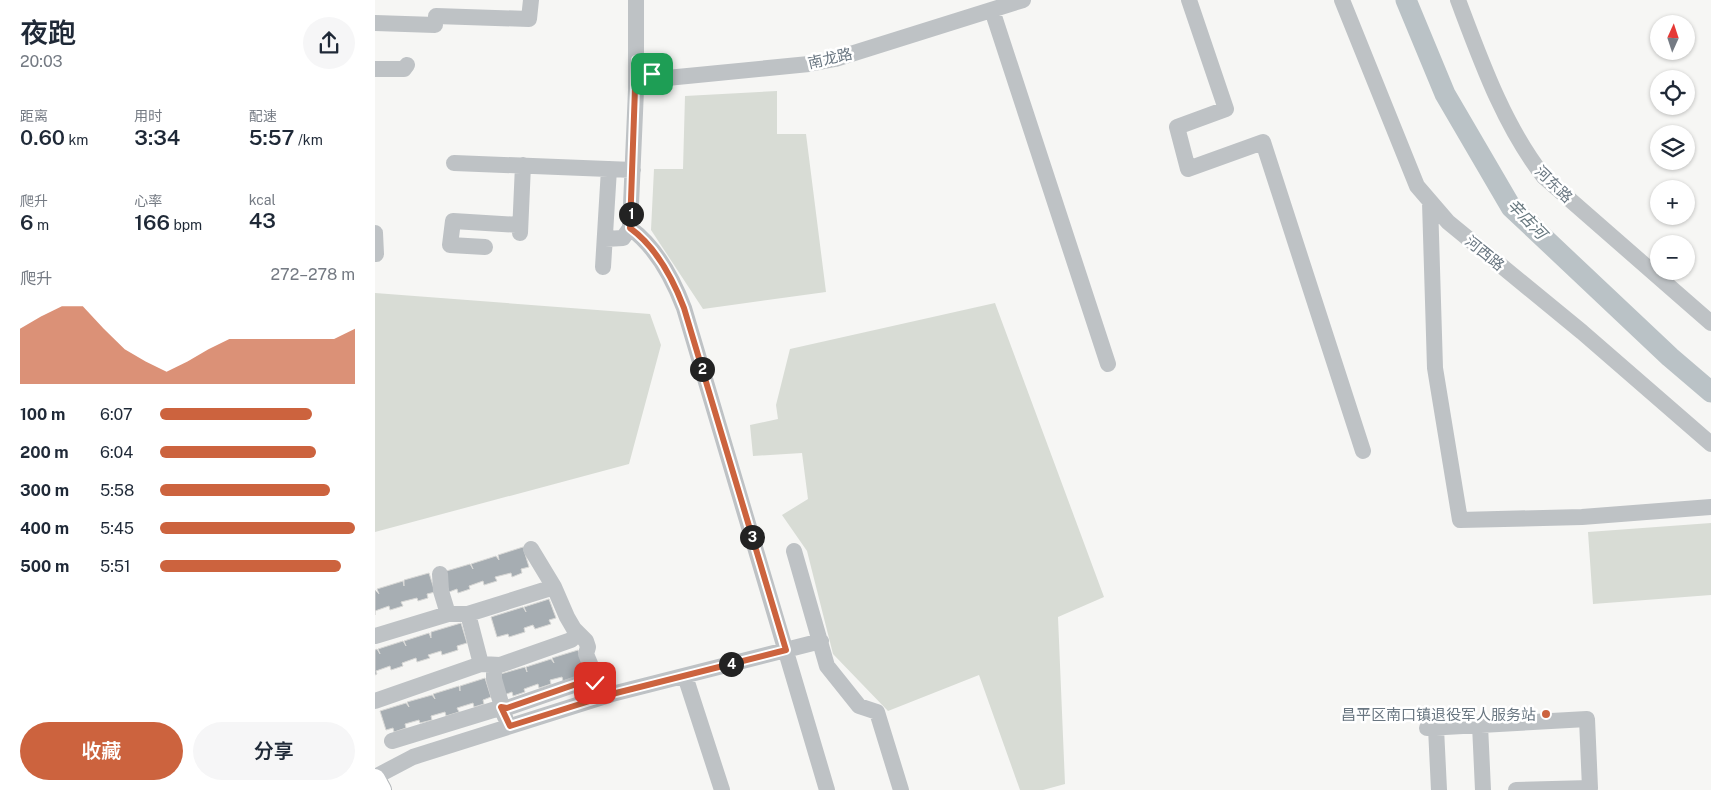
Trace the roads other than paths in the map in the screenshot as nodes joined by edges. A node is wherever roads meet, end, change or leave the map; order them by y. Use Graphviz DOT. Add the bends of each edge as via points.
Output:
graph roads {
  1 [pos="531,0"];
  2 [pos="636,0"];
  3 [pos="1023,0"];
  4 [pos="1189,0"];
  5 [pos="1342,0"];
  6 [pos="1458,0"];
  7 [pos="992,10"];
  8 [pos="375,23"];
  9 [pos="636,60"];
  10 [pos="407,65"];
  11 [pos="375,69"];
  12 [pos="454,163"];
  13 [pos="523,166"];
  14 [pos="609,169"];
  15 [pos="633,170"];
  16 [pos="1430,202"];
  17 [pos="630,228"];
  18 [pos="375,233"];
  19 [pos="605,239"];
  20 [pos="485,247"];
  21 [pos="376,254"];
  22 [pos="603,268"];
  23 [pos="1711,323"];
  24 [pos="1108,364"];
  25 [pos="1711,444"];
  26 [pos="1363,451"];
  27 [pos="1711,507"];
  28 [pos="531,549"];
  29 [pos="795,551"];
  30 [pos="440,574"];
  31 [pos="554,587"];
  32 [pos="448,614"];
  33 [pos="468,614"];
  34 [pos="578,633"];
  35 [pos="375,636"];
  36 [pos="821,641"];
  37 [pos="786,650"];
  38 [pos="488,665"];
  39 [pos="685,676"];
  40 [pos="375,701"];
  41 [pos="501,707"];
  42 [pos="1480,725"];
  43 [pos="510,726"];
  44 [pos="392,741"];
  45 [pos="375,778"];
  46 [pos="381,790"];
  47 [pos="721,790"];
  48 [pos="827,790"];
  49 [pos="901,790"];
  50 [pos="1439,790"];
  51 [pos="1483,790"];
  52 [pos="1516,790"];
  1 -- 8 [label="street" via="529,18"];
  2 -- 9 [label="street"];
  3 -- 7 [label="street, 南龙路"];
  4 -- 26 [label="street" via="1226,109 1177,127 1188,169 1263,142"];
  5 -- 16 [label="street, 河西路" via="1417,186"];
  6 -- 23 [label="street, 河东路" via="1485,71 1526,154 1544,177"];
  7 -- 9 [label="street, 南龙路" via="835,59 809,64 667,78 647,71"];
  7 -- 24 [label="street"];
  9 -- 15 [label="street"];
  10 -- 11 [label="street" via="405,69"];
  12 -- 13 [label="street"];
  13 -- 14 [label="street"];
  13 -- 20 [label="street" via="520,229 453,221 450,245"];
  14 -- 15 [label="street"];
  14 -- 19 [label="street"];
  15 -- 17 [label="street"];
  16 -- 25 [label="street, 河西路" via="1448,222 1583,332"];
  16 -- 27 [label="street" via="1435,368 1460,520 1582,517"];
  17 -- 19 [label="street" via="623,238"];
  17 -- 37 [label="street" via="640,235 673,280 684,308"];
  18 -- 21 [label="street"];
  19 -- 22 [label="street"];
  28 -- 31 [label="street"];
  29 -- 36 [label="street"];
  30 -- 32 [label="street"];
  31 -- 33 [label="street"];
  31 -- 34 [label="street" via="564,612"];
  32 -- 33 [label="street"];
  32 -- 35 [label="street"];
  33 -- 38 [label="street"];
  34 -- 38 [label="street" via="571,640"];
  34 -- 41 [label="street" via="588,646 593,681 507,708"];
  36 -- 37 [label="street"];
  36 -- 49 [label="street" via="827,666 859,706 877,712"];
  37 -- 39 [label="street"];
  37 -- 48 [label="street"];
  38 -- 40 [label="street"];
  38 -- 41 [label="street"];
  39 -- 43 [label="street" via="612,694"];
  39 -- 47 [label="street"];
  41 -- 43 [label="street"];
  41 -- 44 [label="street"];
  42 -- 50 [label="street" via="1432,728"];
  42 -- 51 [label="street"];
  42 -- 52 [label="street" via="1587,719 1590,788"];
  43 -- 45 [label="street" via="413,757"];
  45 -- 46 [label="main road"];
}
